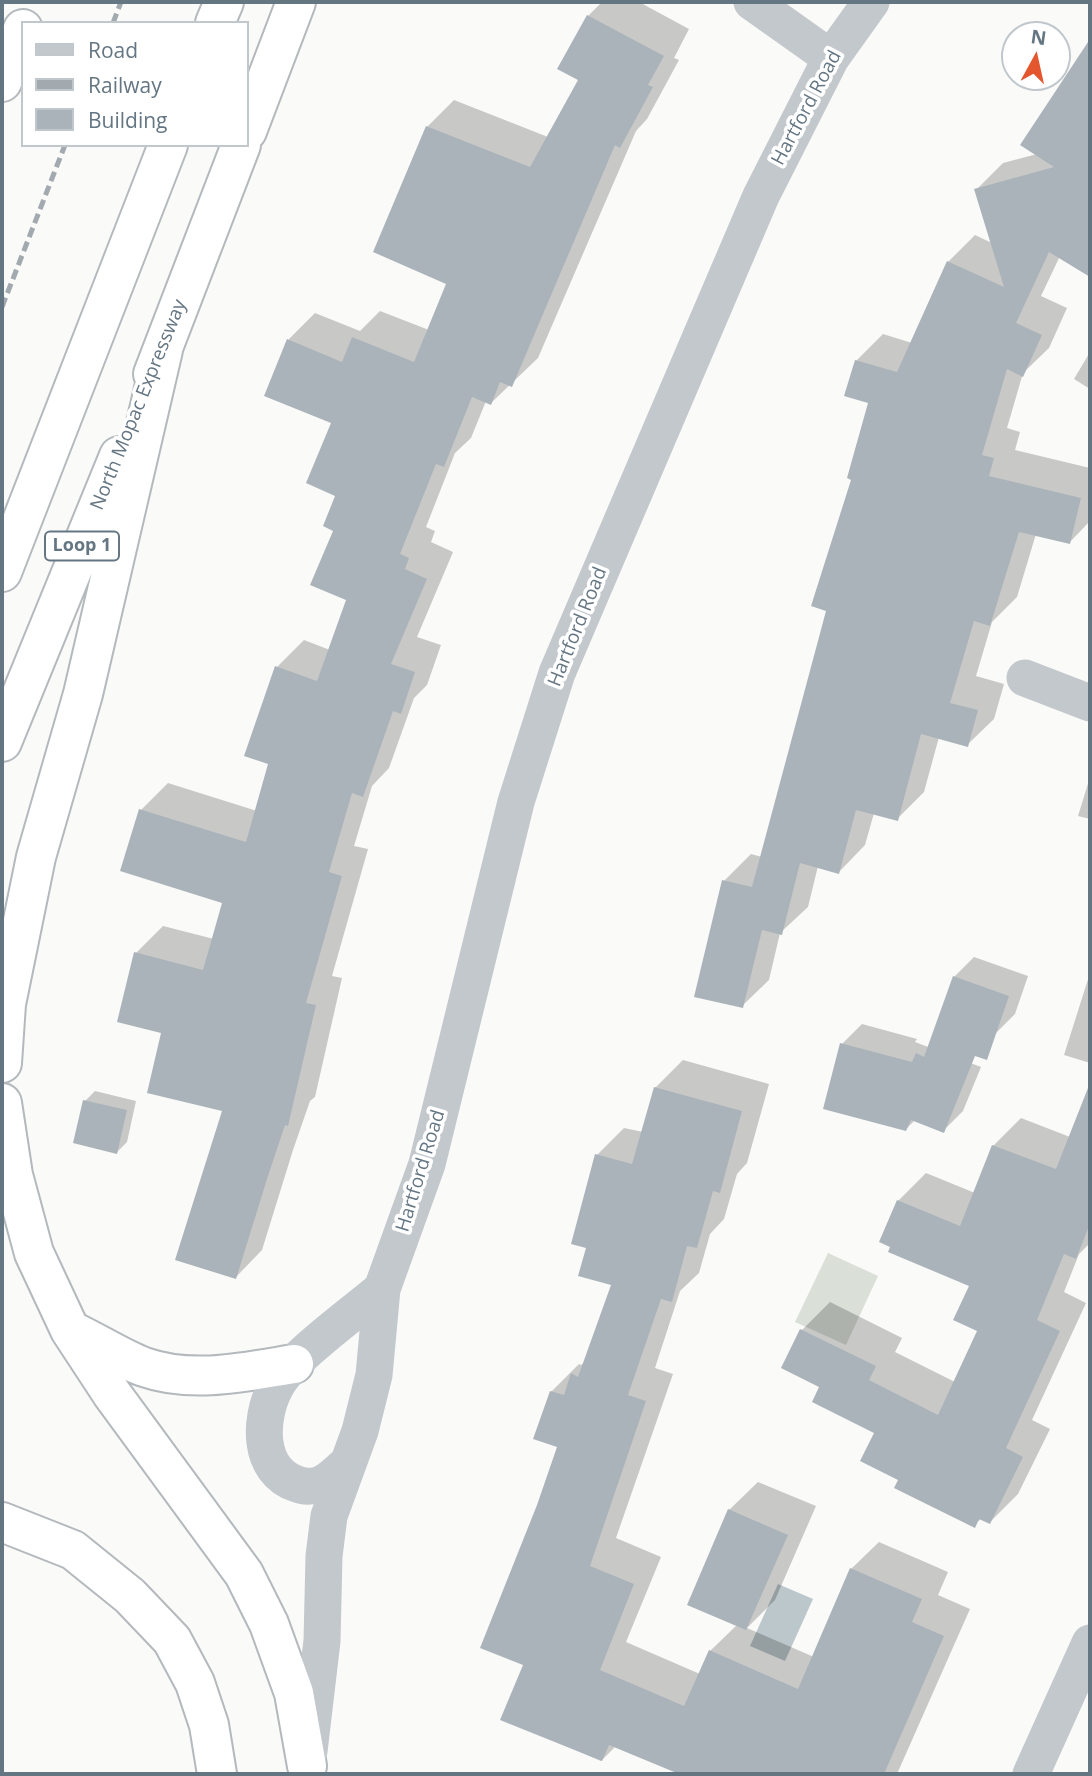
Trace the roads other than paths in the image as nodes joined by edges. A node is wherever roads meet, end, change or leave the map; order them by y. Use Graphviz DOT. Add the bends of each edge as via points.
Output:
graph roads {
  1 [pos="33,2"];
  2 [pos="223,2"];
  3 [pos="296,2"];
  4 [pos="752,2"];
  5 [pos="870,2"];
  6 [pos="26,21"];
  7 [pos="216,21"];
  8 [pos="21,34"];
  9 [pos="831,58"];
  10 [pos="2,82"];
  11 [pos="248,128"];
  12 [pos="167,147"];
  13 [pos="241,147"];
  14 [pos="163,350"];
  15 [pos="2,572"];
  16 [pos="1025,678"];
  17 [pos="1090,703"];
  18 [pos="2,742"];
  19 [pos="2,1063"];
  20 [pos="2,1103"];
  21 [pos="382,1289"];
  22 [pos="70,1330"];
  23 [pos="293,1364"];
  24 [pos="348,1463"];
  25 [pos="2,1522"];
  26 [pos="1090,1643"];
  27 [pos="307,1766"];
  28 [pos="217,1774"];
  29 [pos="1031,1774"];
  1 -- 6 [label="highway"];
  2 -- 7 [label="highway"];
  3 -- 11 [label="highway"];
  4 -- 9 [label="street"];
  5 -- 9 [label="street, Hartford Road"];
  8 -- 10 [label="highway"];
  9 -- 21 [label="street, Hartford Road" via="761,196 557,673 516,802 427,1164"];
  12 -- 15 [label="highway"];
  13 -- 14 [label="highway, North Mopac Expressway / Loop 1"];
  14 -- 18 [label="highway, North Mopac Expressway / Loop 1"];
  14 -- 19 [label="highway" via="83,694 36,857 6,1004"];
  16 -- 17 [label="street"];
  20 -- 22 [label="highway" via="13,1175 34,1253"];
  21 -- 23 [label="street"];
  21 -- 24 [label="street, Hartford Road" via="374,1375"];
  22 -- 23 [label="highway" via="145,1367 196,1376"];
  22 -- 27 [label="highway" via="244,1574 269,1624 294,1693"];
  23 -- 24 [label="street" via="276,1385 265,1412 269,1459 284,1480 303,1487 322,1484"];
  24 -- 27 [label="street, Hartford Road" via="329,1516 322,1641"];
  25 -- 28 [label="highway" via="73,1550 130,1596 172,1640 206,1715"];
  26 -- 29 [label="street"];
}
